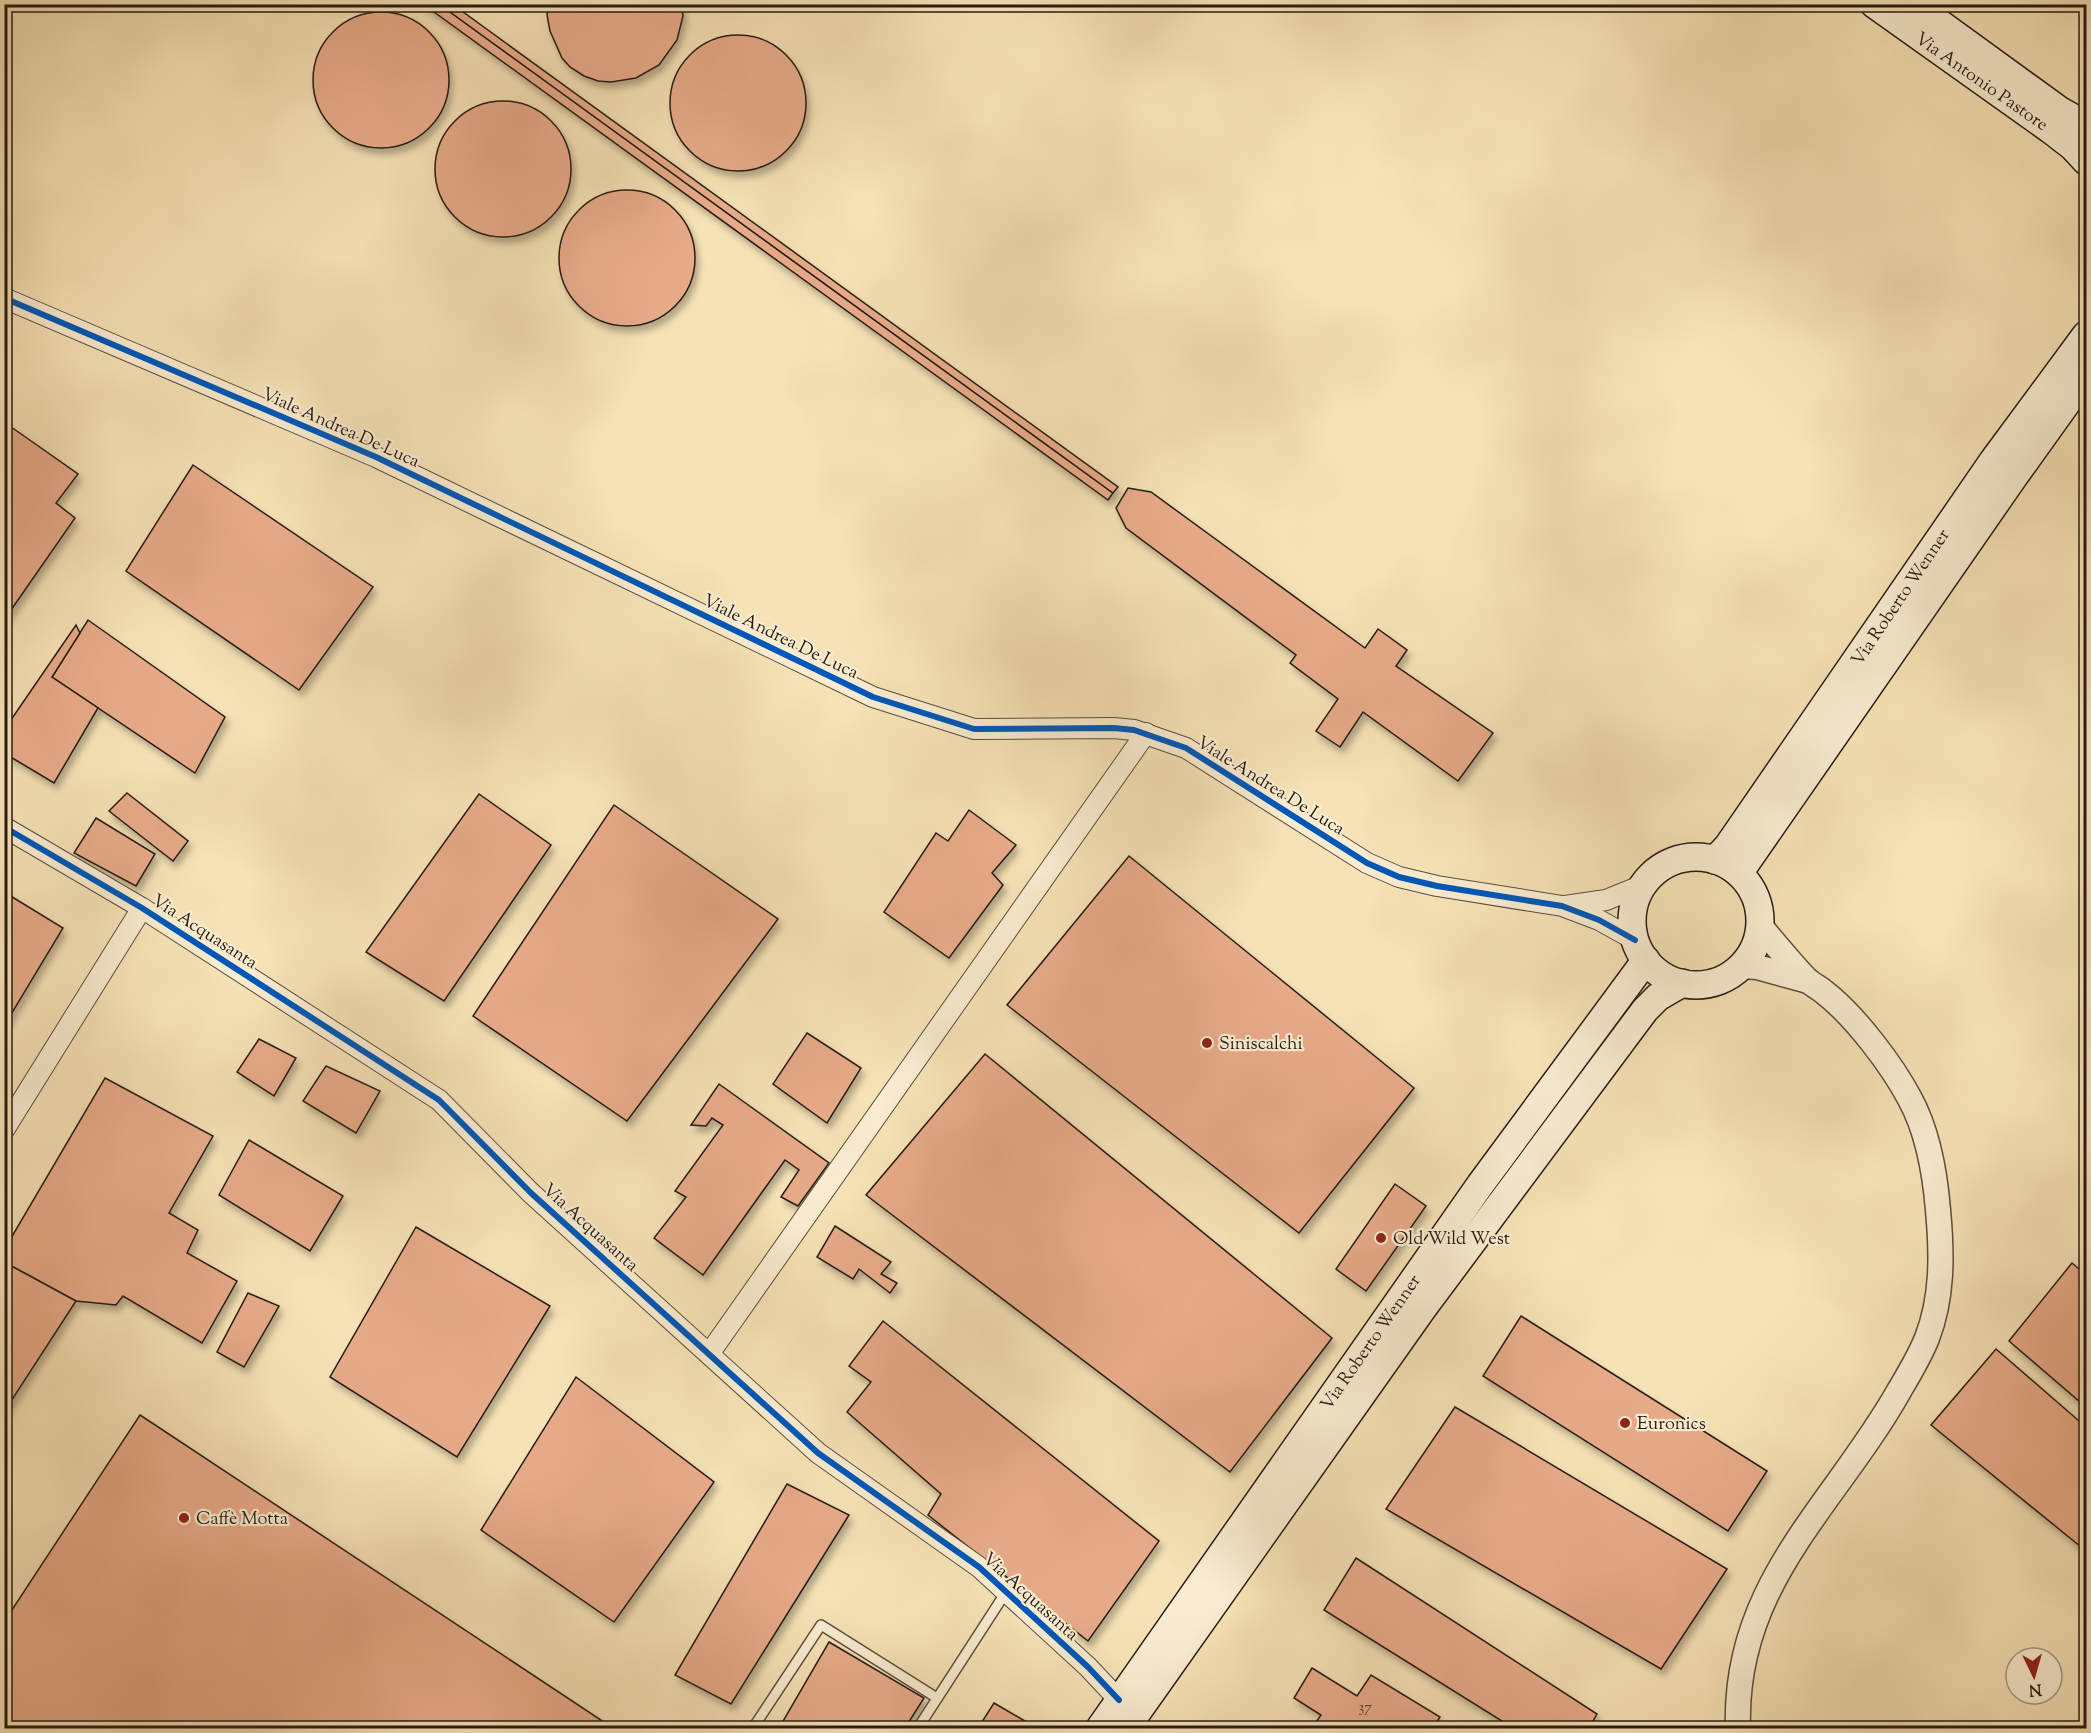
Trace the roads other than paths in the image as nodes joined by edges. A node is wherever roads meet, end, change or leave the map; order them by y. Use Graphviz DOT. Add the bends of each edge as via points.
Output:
graph roads {
  1 [pos="1874,4"];
  2 [pos="1913,4"];
  3 [pos="2086,124"];
  4 [pos="2086,161"];
  5 [pos="4,298"];
  6 [pos="2086,335"];
  7 [pos="2086,376"];
  8 [pos="1146,733"];
  9 [pos="4,827"];
  10 [pos="1715,860"];
  11 [pos="1739,873"];
  12 [pos="1643,885"];
  13 [pos="1562,906"];
  14 [pos="142,908"];
  15 [pos="1760,926"];
  16 [pos="1640,950"];
  17 [pos="1742,966"];
  18 [pos="1808,981"];
  19 [pos="1682,983"];
  20 [pos="4,1130"];
  21 [pos="709,1354"];
  22 [pos="1006,1592"];
  23 [pos="937,1698"];
  24 [pos="1119,1700"];
  25 [pos="753,1728"];
  26 [pos="918,1728"];
  27 [pos="1100,1728"];
  28 [pos="1126,1728"];
  29 [pos="1738,1728"];
  1 -- 4 [label="main road, Via Antonio Pastore" via="2051,130"];
  2 -- 3 [label="main road, Via Antonio Pastore" via="2059,110"];
  5 -- 8 [label="street, Viale Andrea De Luca" via="376,457 873,697 974,729 1114,728"];
  6 -- 10 [label="main road, Via Roberto Wenner" via="1993,461"];
  7 -- 11 [label="main road, Via Roberto Wenner"];
  8 -- 13 [label="street, Viale Andrea De Luca" via="1186,748 1367,863 1399,877"];
  8 -- 21 [label="street"];
  9 -- 14 [label="street, Via Acquasanta"];
  10 -- 11 [label="main road"];
  10 -- 12 [label="main road" via="1692,857 1670,863"];
  11 -- 15 [label="main road" via="1758,903"];
  12 -- 13 [label="street" via="1606,900"];
  12 -- 16 [label="main road" via="1632,917"];
  13 -- 16 [label="street" via="1599,920"];
  14 -- 20 [label="street"];
  14 -- 21 [label="street, Via Acquasanta" via="439,1100 531,1193"];
  15 -- 17 [label="main road" via="1753,951"];
  15 -- 18 [label="street"];
  16 -- 19 [label="main road" via="1662,975"];
  16 -- 24 [label="main road, Via Roberto Wenner"];
  17 -- 18 [label="street"];
  17 -- 19 [label="main road" via="1708,984"];
  18 -- 29 [label="street" via="1853,1021 1891,1067 1911,1100 1933,1173 1941,1236 1940,1283 1927,1338 1911,1370 1882,1422 1795,1542 1759,1608 1741,1668"];
  19 -- 28 [label="main road, Via Roberto Wenner" via="1645,1010 1423,1308"];
  21 -- 22 [label="street, Via Acquasanta" via="818,1453 979,1567"];
  22 -- 23 [label="lane"];
  22 -- 24 [label="street, Via Acquasanta"];
  23 -- 25 [label="lane" via="821,1625"];
  23 -- 26 [label="lane"];
  24 -- 27 [label="main road, Via Roberto Wenner"];
}
